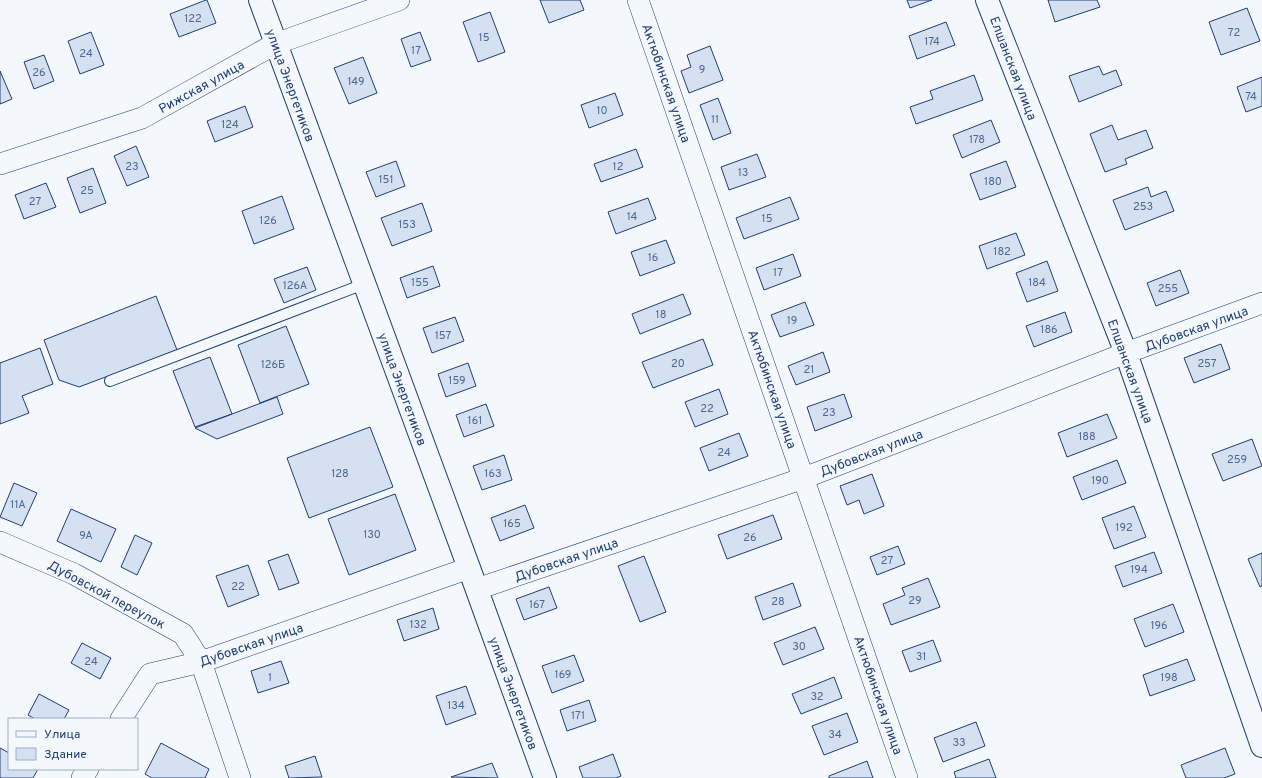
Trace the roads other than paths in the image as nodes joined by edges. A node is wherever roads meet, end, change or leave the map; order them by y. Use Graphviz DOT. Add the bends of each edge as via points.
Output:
graph roads {
  1 [pos="260,0"];
  2 [pos="399,0"];
  3 [pos="638,0"];
  4 [pos="987,0"];
  5 [pos="275,44"];
  6 [pos="0,164"];
  7 [pos="364,284"];
  8 [pos="1262,303"];
  9 [pos="1126,353"];
  10 [pos="110,381"];
  11 [pos="804,478"];
  12 [pos="0,542"];
  13 [pos="469,568"];
  14 [pos="477,589"];
  15 [pos="201,662"];
  16 [pos="122,718"];
  17 [pos="1262,746"];
  18 [pos="240,778"];
  19 [pos="545,778"];
  20 [pos="907,778"];
  1 -- 5 [label="main road, улица Энергетиков"];
  2 -- 5 [label="street, Рижская улица"];
  3 -- 11 [label="street, Актюбинская улица"];
  4 -- 9 [label="main road, Елшанская улица"];
  5 -- 6 [label="street, Рижская улица" via="142,118"];
  5 -- 7 [label="main road, улица Энергетиков"];
  7 -- 10 [label="lane"];
  7 -- 13 [label="main road, улица Энергетиков"];
  8 -- 9 [label="street, Дубовская улица"];
  9 -- 11 [label="street, Дубовская улица"];
  9 -- 17 [label="main road, Елшанская улица"];
  11 -- 14 [label="street, Дубовская улица"];
  11 -- 20 [label="street, Актюбинская улица"];
  12 -- 15 [label="street, Дубовской переулок" via="74,574 183,634"];
  13 -- 14 [label="main road, улица Энергетиков"];
  13 -- 15 [label="street, Дубовская улица"];
  14 -- 19 [label="main road, улица Энергетиков"];
  15 -- 16 [label="street, Дубовская улица" via="150,674"];
  15 -- 18 [label="street, Дубовской переулок"];
}
